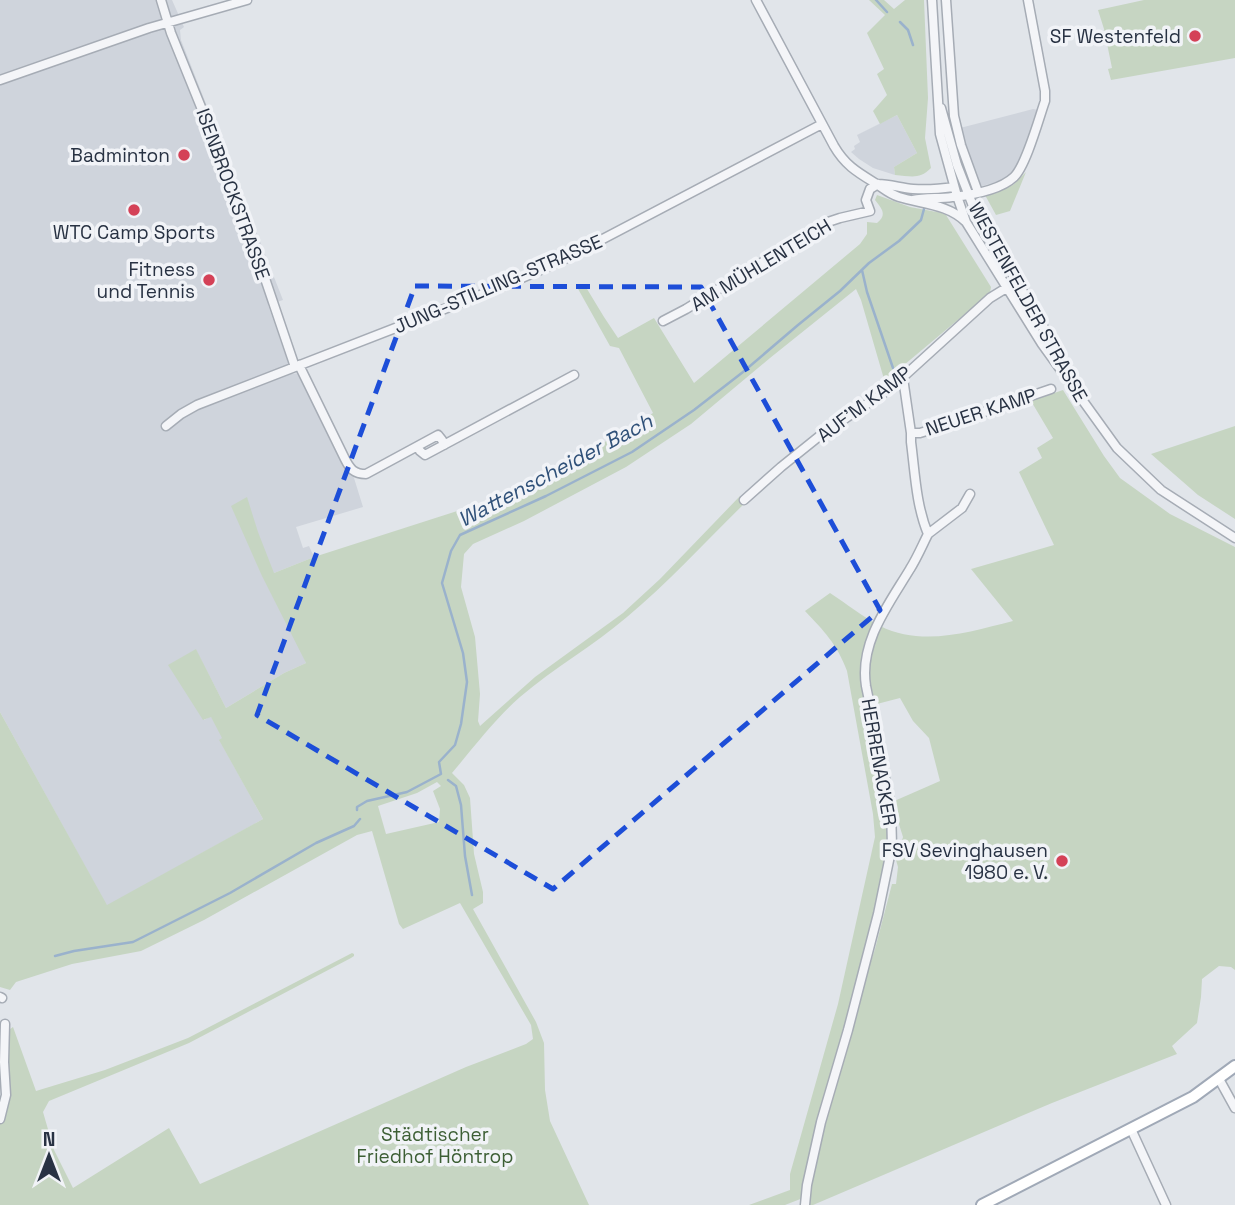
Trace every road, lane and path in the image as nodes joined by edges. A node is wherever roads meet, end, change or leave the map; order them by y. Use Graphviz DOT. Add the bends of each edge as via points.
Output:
graph roads {
  1 [pos="161,0"];
  2 [pos="247,0"];
  3 [pos="756,0"];
  4 [pos="932,0"];
  5 [pos="946,0"];
  6 [pos="1028,0"];
  7 [pos="168,22"];
  8 [pos="0,80"];
  9 [pos="939,102"];
  10 [pos="822,124"];
  11 [pos="878,184"];
  12 [pos="954,187"];
  13 [pos="978,192"];
  14 [pos="968,194"];
  15 [pos="957,196"];
  16 [pos="914,200"];
  17 [pos="967,222"];
  18 [pos="1016,282"];
  19 [pos="1007,287"];
  20 [pos="663,321"];
  21 [pos="297,366"];
  22 [pos="574,374"];
  23 [pos="903,378"];
  24 [pos="1051,389"];
  25 [pos="1088,410"];
  26 [pos="166,426"];
  27 [pos="911,433"];
  28 [pos="970,494"];
  29 [pos="744,500"];
  30 [pos="928,534"];
  31 [pos="1235,538"];
  32 [pos="5,1024"];
  33 [pos="1235,1066"];
  34 [pos="1219,1079"];
  35 [pos="1235,1108"];
  36 [pos="0,1119"];
  37 [pos="1131,1129"];
  38 [pos="805,1205"];
  39 [pos="982,1205"];
  40 [pos="1166,1205"];
  1 -- 7 [label="street, ISENBROCKSTRASSE"];
  2 -- 7 [label="street"];
  3 -- 10 [label="street"];
  4 -- 9 [label="street, WESTENFELDER STRASSE"];
  5 -- 13 [label="street" via="954,116"];
  6 -- 13 [label="street" via="1045,101 1018,173 1007,183"];
  7 -- 8 [label="street"];
  7 -- 21 [label="street, ISENBROCKSTRASSE" via="237,196"];
  9 -- 12 [label="street, WESTENFELDER STRASSE" via="940,134"];
  9 -- 14 [label="street, WESTENFELDER STRASSE"];
  10 -- 11 [label="street" via="848,165"];
  10 -- 21 [label="street, JUNG-STILLING-STRASSE" via="559,262"];
  11 -- 12 [label="street" via="930,190"];
  11 -- 16 [label="street" via="885,191"];
  11 -- 20 [label="street, AM MÜHLENTEICH" via="866,200 870,211 828,222"];
  12 -- 14 [label="street, WESTENFELDER STRASSE"];
  12 -- 15 [label="street, WESTENFELDER STRASSE"];
  13 -- 14 [label="street"];
  14 -- 15 [label="street, WESTENFELDER STRASSE"];
  14 -- 18 [label="street, WESTENFELDER STRASSE"];
  15 -- 16 [label="street"];
  15 -- 17 [label="street, WESTENFELDER STRASSE"];
  16 -- 17 [label="street" via="952,210"];
  17 -- 19 [label="street, WESTENFELDER STRASSE"];
  18 -- 19 [label="street, AUF'M KAMP"];
  18 -- 25 [label="street, WESTENFELDER STRASSE"];
  19 -- 23 [label="street, AUF'M KAMP"];
  19 -- 25 [label="street, WESTENFELDER STRASSE"];
  21 -- 22 [label="street, ISENBROCKSTRASSE" via="345,459 360,474 418,447 425,455"];
  21 -- 26 [label="street, JUNG-STILLING-STRASSE" via="197,405"];
  23 -- 27 [label="street"];
  23 -- 29 [label="street, AUF'M KAMP" via="822,434"];
  24 -- 27 [label="street, NEUER KAMP"];
  25 -- 31 [label="street, WESTENFELDER STRASSE" via="1117,448 1161,490"];
  27 -- 30 [label="street" via="922,520"];
  28 -- 30 [label="street, HERRENACKER" via="962,508"];
  30 -- 38 [label="street, HERRENACKER" via="883,615 867,655 865,678 891,807 892,845 819,1132"];
  32 -- 36 [label="street" via="6,1095"];
  33 -- 34 [label="main road"];
  34 -- 35 [label="street"];
  34 -- 37 [label="main road"];
  37 -- 39 [label="main road"];
  37 -- 40 [label="street"];
}
